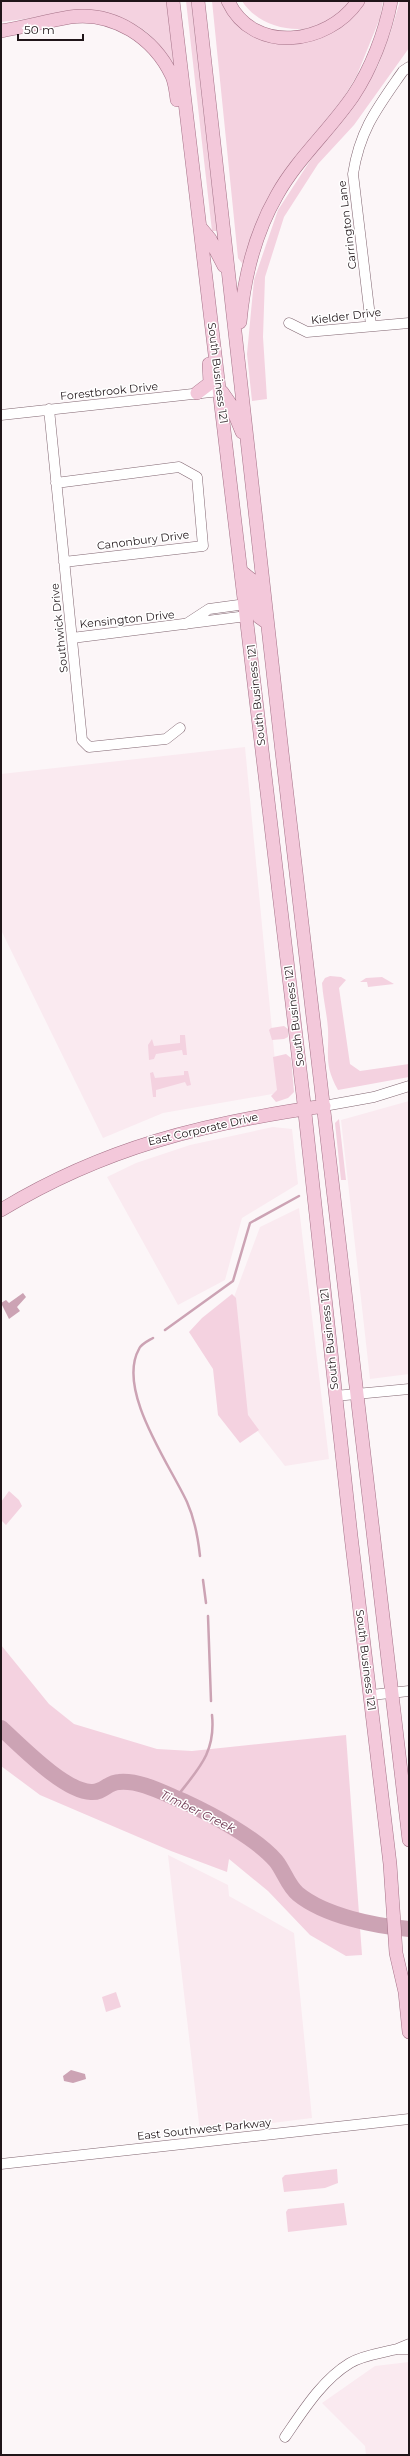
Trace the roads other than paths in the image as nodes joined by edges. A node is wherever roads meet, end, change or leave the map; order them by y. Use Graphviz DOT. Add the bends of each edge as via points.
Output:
graph roads {
  1 [pos="174,1"];
  2 [pos="228,1"];
  3 [pos="358,1"];
  4 [pos="391,1"];
  5 [pos="199,5"];
  6 [pos="1,32"];
  7 [pos="409,67"];
  8 [pos="200,230"];
  9 [pos="227,271"];
  10 [pos="289,323"];
  11 [pos="409,323"];
  12 [pos="371,325"];
  13 [pos="215,348"];
  14 [pos="238,362"];
  15 [pos="220,391"];
  16 [pos="197,394"];
  17 [pos="49,409"];
  18 [pos="1,415"];
  19 [pos="248,442"];
  20 [pos="56,483"];
  21 [pos="64,562"];
  22 [pos="242,572"];
  23 [pos="247,610"];
  24 [pos="268,622"];
  25 [pos="72,638"];
  26 [pos="180,728"];
  27 [pos="296,869"];
  28 [pos="276,872"];
  29 [pos="409,1086"];
  30 [pos="324,1106"];
  31 [pos="304,1108"];
  32 [pos="1,1210"];
  33 [pos="409,1389"];
  34 [pos="358,1394"];
  35 [pos="335,1396"];
  36 [pos="409,1691"];
  37 [pos="392,1693"];
  38 [pos="371,1695"];
  39 [pos="409,1840"];
  40 [pos="409,2032"];
  41 [pos="409,2118"];
  42 [pos="1,2164"];
  43 [pos="409,2344"];
  44 [pos="397,2349"];
  45 [pos="409,2349"];
  46 [pos="285,2437"];
  1 -- 8 [label="main road, South Business 121"];
  2 -- 3 [label="main road" via="241,19 253,28 292,39 322,32 334,26"];
  4 -- 14 [label="main road" via="386,22 362,81 276,195 264,221 249,260 243,285"];
  5 -- 9 [label="main road, South Business 121"];
  6 -- 8 [label="main road" via="71,17 89,17 126,26 154,48 173,77 187,168"];
  7 -- 12 [label="street, Carrington Lane" via="403,71 366,126 357,150 354,168"];
  8 -- 9 [label="main road" via="210,239"];
  8 -- 13 [label="main road, South Business 121"];
  9 -- 14 [label="main road, South Business 121"];
  10 -- 12 [label="street, Kielder Drive" via="307,332"];
  11 -- 12 [label="street, Kielder Drive"];
  13 -- 15 [label="main road, South Business 121"];
  13 -- 16 [label="main road" via="209,359 210,383"];
  14 -- 19 [label="main road, South Business 121"];
  15 -- 16 [label="street, Forestbrook Drive"];
  15 -- 19 [label="main road" via="231,405"];
  15 -- 22 [label="main road, South Business 121"];
  16 -- 17 [label="street, Forestbrook Drive"];
  17 -- 18 [label="street, Forestbrook Drive"];
  17 -- 20 [label="street, Southwick Drive"];
  19 -- 24 [label="main road, South Business 121"];
  20 -- 21 [label="street, Southwick Drive"];
  20 -- 21 [label="street, Canonbury Drive" via="179,467 197,477 203,546"];
  21 -- 25 [label="street, Southwick Drive"];
  22 -- 23 [label="main road, South Business 121"];
  22 -- 24 [label="main road" via="252,580 259,617"];
  23 -- 25 [label="street, Kensington Drive" via="209,609 184,625"];
  23 -- 28 [label="main road, South Business 121"];
  24 -- 27 [label="main road, South Business 121"];
  25 -- 26 [label="street, Southwick Drive" via="82,740 89,747 166,740"];
  27 -- 28 [label="main road"];
  27 -- 30 [label="main road, South Business 121"];
  28 -- 31 [label="main road, South Business 121"];
  29 -- 30 [label="street" via="374,1097"];
  30 -- 31 [label="main road, East Corporate Drive"];
  30 -- 34 [label="main road, South Business 121"];
  31 -- 32 [label="main road, East Corporate Drive" via="219,1123 155,1139 54,1181"];
  31 -- 35 [label="main road, South Business 121"];
  33 -- 34 [label="street"];
  34 -- 35 [label="street"];
  34 -- 37 [label="main road, South Business 121"];
  35 -- 38 [label="main road, South Business 121"];
  36 -- 37 [label="street"];
  37 -- 38 [label="street"];
  37 -- 39 [label="main road, South Business 121"];
  38 -- 40 [label="main road, South Business 121" via="390,1864 396,1953 405,1992"];
  41 -- 42 [label="street, East Southwest Parkway"];
  43 -- 44 [label="street"];
  44 -- 45 [label="street"];
  44 -- 46 [label="street" via="351,2362 336,2373 314,2396"];
}
